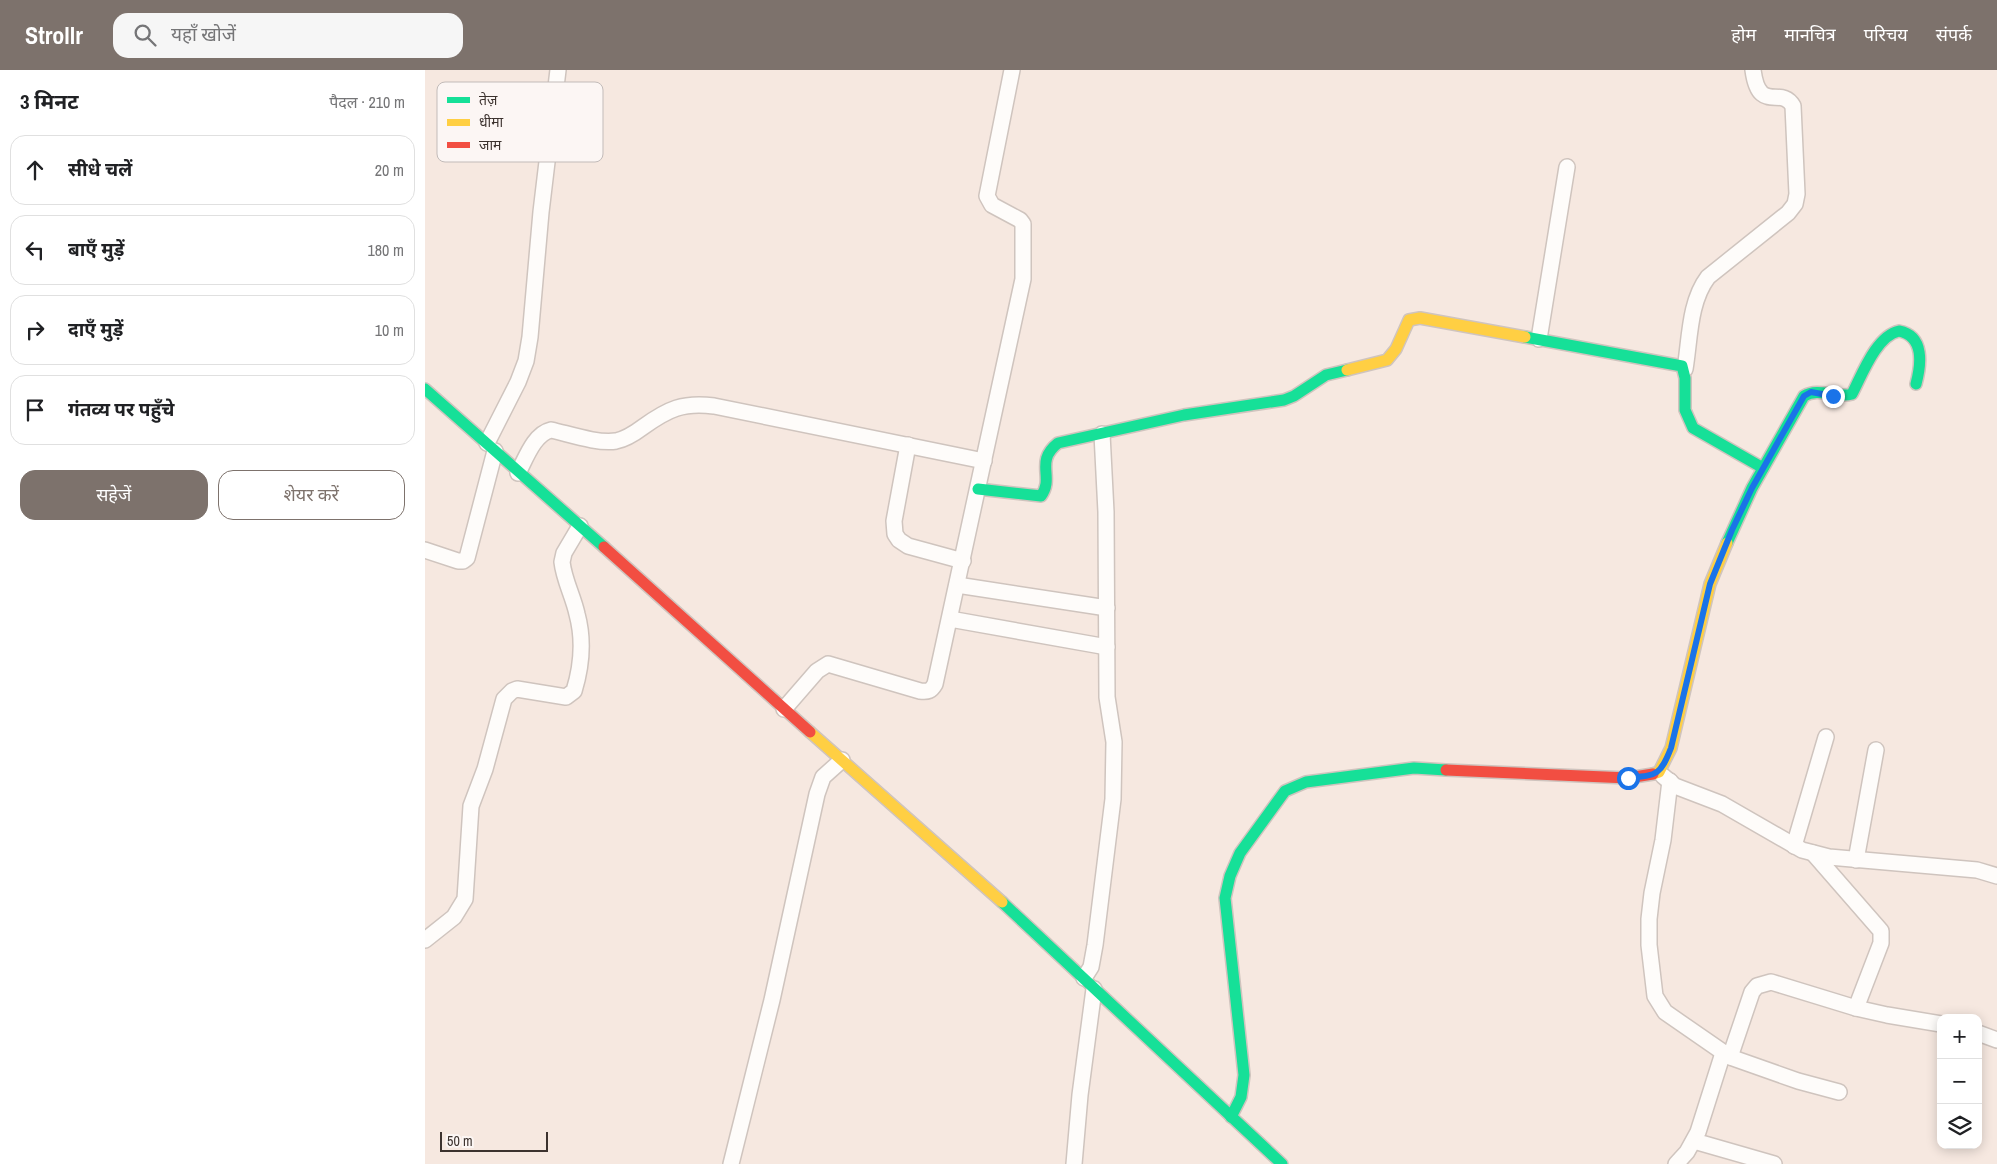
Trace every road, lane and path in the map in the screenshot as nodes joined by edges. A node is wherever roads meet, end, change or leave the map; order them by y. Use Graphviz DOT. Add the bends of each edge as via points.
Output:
graph roads {
  1 [pos="1012,70"];
  2 [pos="1753,70"];
  3 [pos="547,162"];
  4 [pos="1567,168"];
  5 [pos="1539,339"];
  6 [pos="1685,369"];
  7 [pos="1916,384"];
  8 [pos="425,389"];
  9 [pos="1102,434"];
  10 [pos="908,444"];
  11 [pos="491,447"];
  12 [pos="984,461"];
  13 [pos="1763,468"];
  14 [pos="518,473"];
  15 [pos="978,489"];
  16 [pos="580,526"];
  17 [pos="425,550"];
  18 [pos="963,561"];
  19 [pos="957,585"];
  20 [pos="1107,608"];
  21 [pos="950,619"];
  22 [pos="1107,647"];
  23 [pos="784,709"];
  24 [pos="1826,737"];
  25 [pos="1876,750"];
  26 [pos="842,760"];
  27 [pos="1664,777"];
  28 [pos="1794,846"];
  29 [pos="1813,853"];
  30 [pos="1855,860"];
  31 [pos="1997,876"];
  32 [pos="425,940"];
  33 [pos="1089,983"];
  34 [pos="1857,1008"];
  35 [pos="1937,1023"];
  36 [pos="1982,1034"];
  37 [pos="1997,1040"];
  38 [pos="1727,1055"];
  39 [pos="1839,1092"];
  40 [pos="1231,1117"];
  41 [pos="1694,1141"];
  42 [pos="731,1164"];
  43 [pos="1074,1164"];
  44 [pos="1281,1164"];
  45 [pos="1677,1164"];
  46 [pos="1774,1164"];
  1 -- 12 [label="street" via="987,196 991,206 1023,224 1023,278"];
  2 -- 6 [label="street" via="1755,85 1761,93 1786,99 1793,106 1795,204 1700,288"];
  3 -- 11 [label="street" via="526,360"];
  4 -- 5 [label="street"];
  5 -- 6 [label="street" via="1678,365"];
  5 -- 9 [label="street" via="1415,318 1409,320 1396,349 1387,360 1326,375 1284,400 1184,416"];
  6 -- 13 [label="street" via="1683,408 1693,428"];
  7 -- 13 [label="street" via="1919,349 1912,336 1895,332 1879,345 1853,394 1841,397 1811,392 1804,396"];
  8 -- 11 [label="street"];
  9 -- 15 [label="street" via="1052,446 1045,461 1045,489 1041,496"];
  9 -- 20 [label="street"];
  10 -- 12 [label="street"];
  10 -- 14 [label="street" via="714,406 688,405 663,412 632,434 614,441 551,430 545,432 536,441"];
  10 -- 18 [label="street" via="894,521 895,534 908,546"];
  11 -- 14 [label="street"];
  11 -- 17 [label="street" via="467,558 458,561"];
  12 -- 15 [label="street"];
  13 -- 27 [label="street" via="1710,584"];
  14 -- 16 [label="street"];
  15 -- 18 [label="street"];
  16 -- 23 [label="street"];
  16 -- 32 [label="street" via="563,553 562,562 582,643 574,691 566,697 517,689 504,699 471,806 465,899 454,917"];
  18 -- 19 [label="street"];
  19 -- 20 [label="street"];
  19 -- 21 [label="street"];
  20 -- 22 [label="street"];
  21 -- 22 [label="street"];
  21 -- 23 [label="street" via="938,677 932,690 920,691 828,664 817,671"];
  22 -- 33 [label="street" via="1107,697 1114,734 1113,798"];
  23 -- 26 [label="street"];
  24 -- 28 [label="street"];
  25 -- 30 [label="street"];
  26 -- 33 [label="street"];
  26 -- 42 [label="street" via="823,778 817,794 772,1000"];
  27 -- 28 [label="street" via="1685,791 1722,804"];
  27 -- 38 [label="street" via="1663,840 1649,919 1655,996 1665,1012"];
  27 -- 40 [label="street" via="1511,774 1414,768 1306,782 1285,791 1240,853 1229,876 1225,898 1244,1075 1241,1100"];
  28 -- 29 [label="street"];
  29 -- 30 [label="street"];
  29 -- 34 [label="street" via="1881,931 1881,943"];
  30 -- 31 [label="street" via="1977,870"];
  33 -- 40 [label="street"];
  33 -- 43 [label="street"];
  34 -- 35 [label="street"];
  34 -- 38 [label="street" via="1771,982 1757,986"];
  36 -- 37 [label="street"];
  38 -- 39 [label="street"];
  38 -- 41 [label="street"];
  40 -- 44 [label="street"];
  41 -- 45 [label="street"];
  41 -- 46 [label="street"];
}
